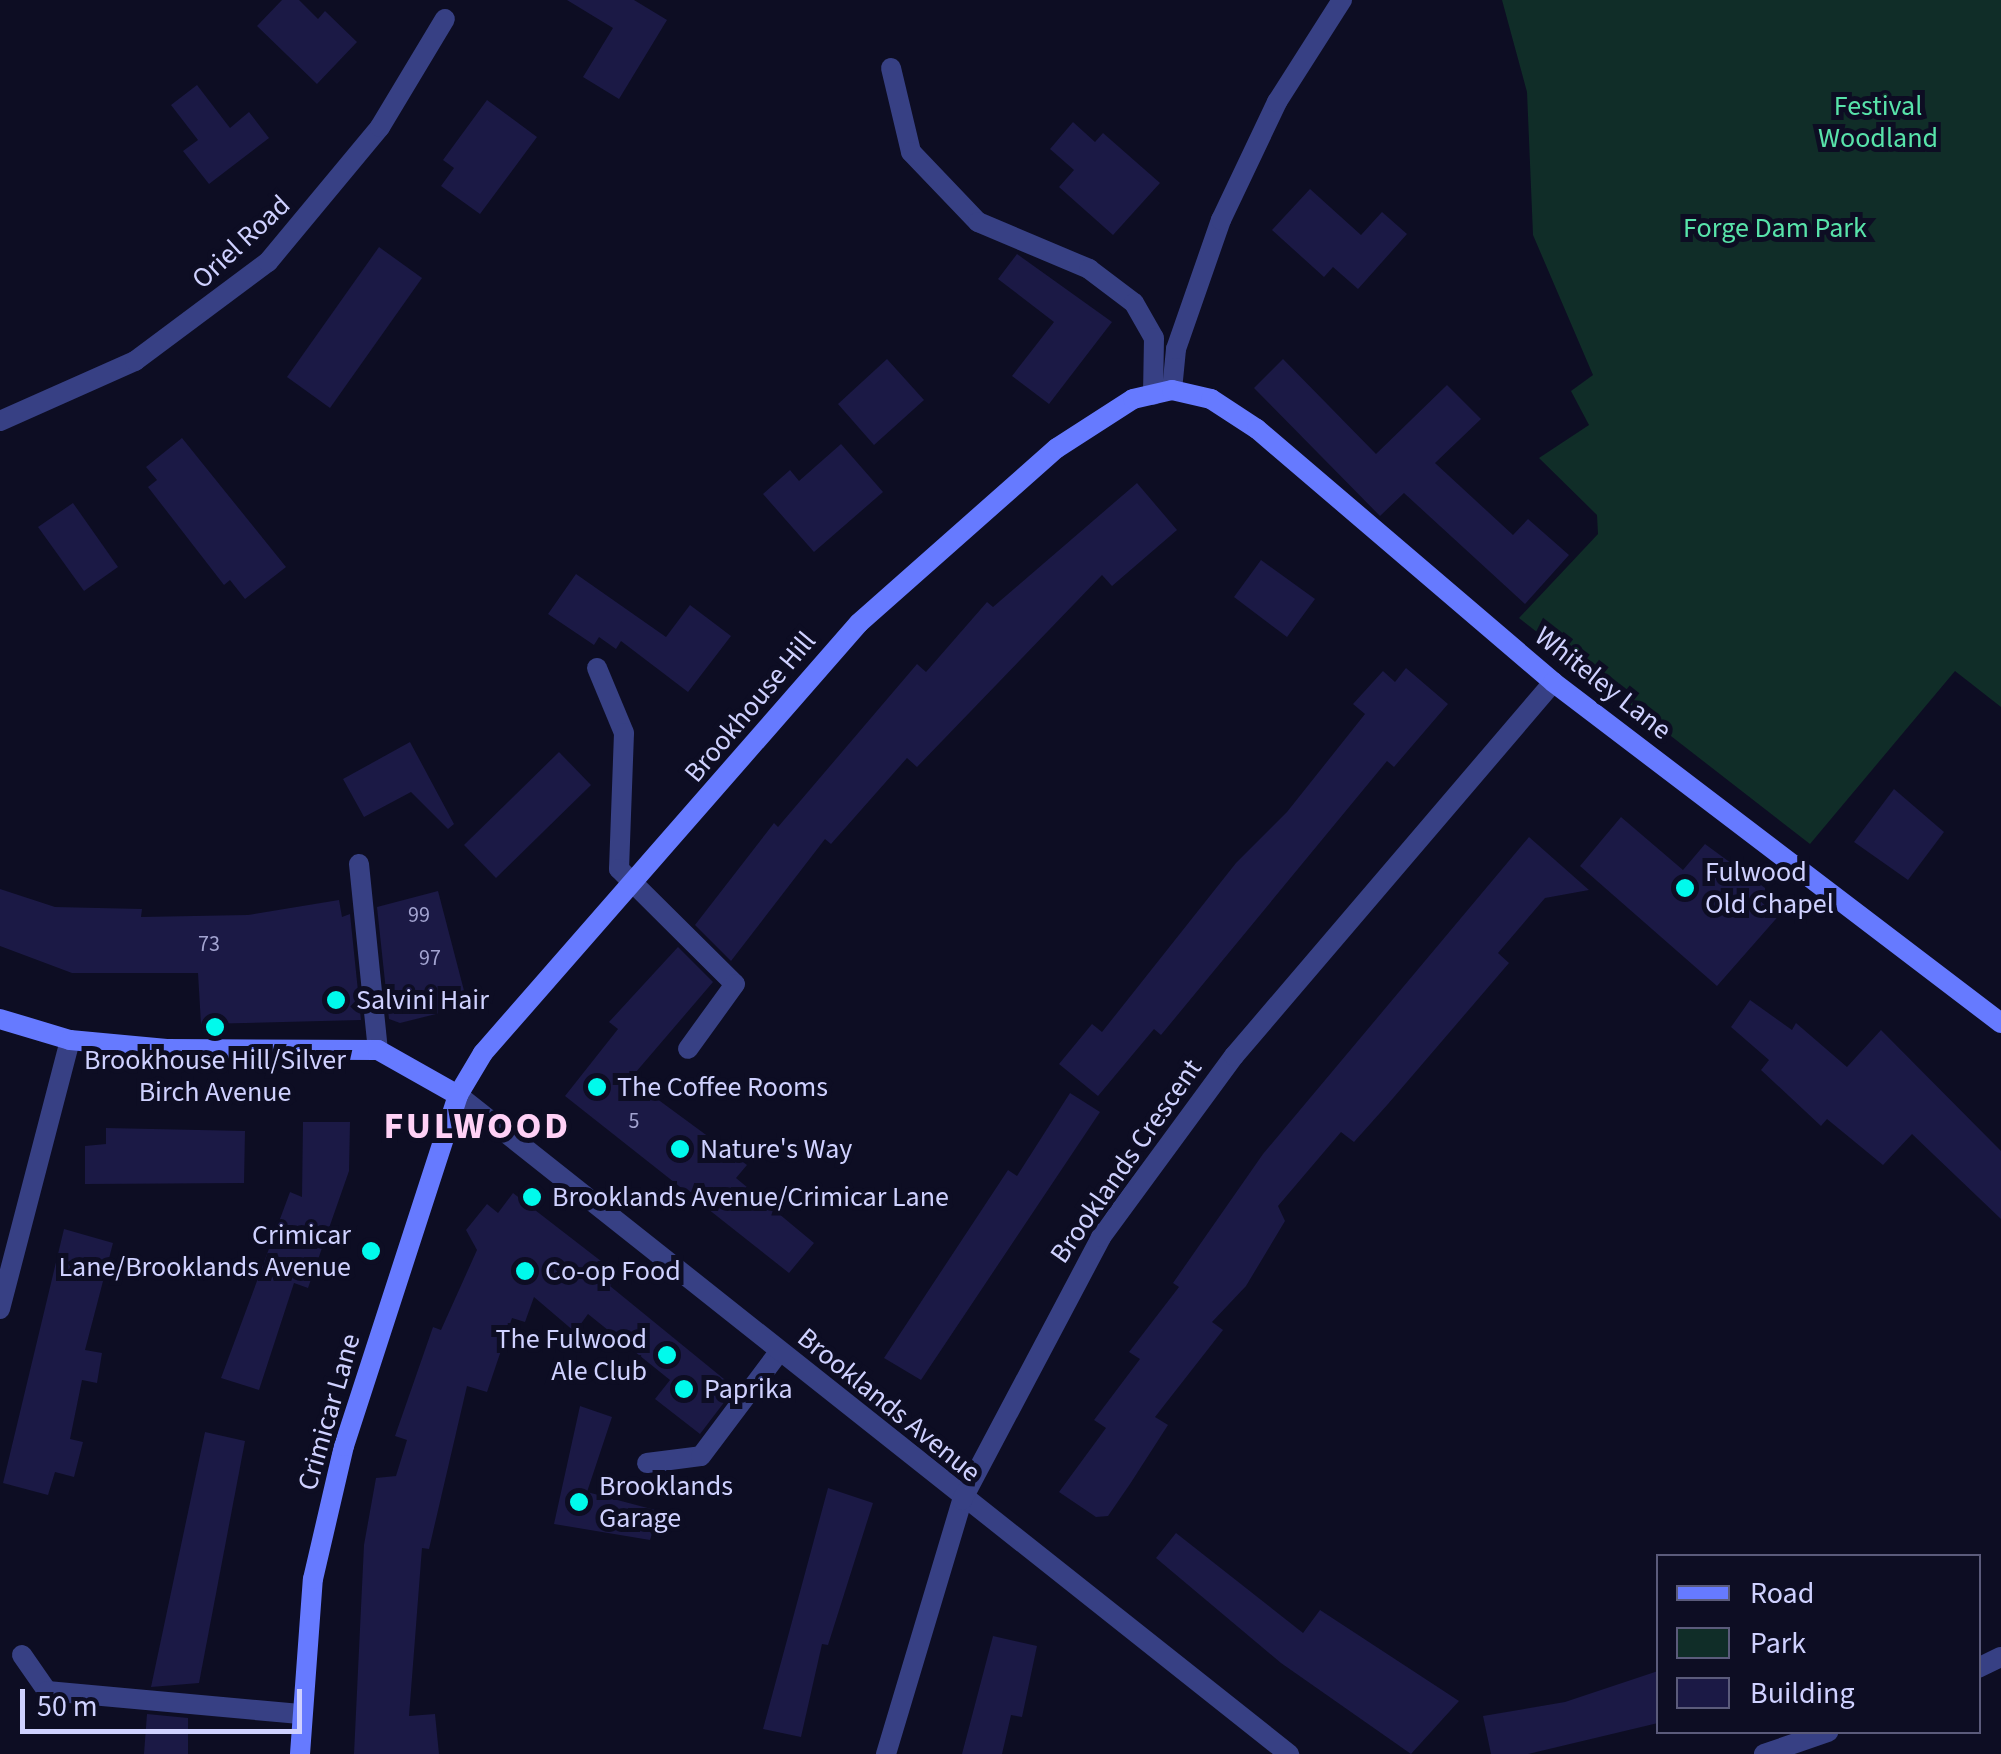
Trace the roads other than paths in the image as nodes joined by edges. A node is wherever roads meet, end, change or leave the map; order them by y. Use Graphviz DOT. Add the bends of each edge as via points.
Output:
graph roads {
  1 [pos="1342,0"];
  2 [pos="446,19"];
  3 [pos="890,68"];
  4 [pos="1163,393"];
  5 [pos="0,421"];
  6 [pos="597,668"];
  7 [pos="1553,682"];
  8 [pos="360,864"];
  9 [pos="633,889"];
  10 [pos="0,1019"];
  11 [pos="2001,1023"];
  12 [pos="70,1040"];
  13 [pos="688,1049"];
  14 [pos="378,1050"];
  15 [pos="458,1094"];
  16 [pos="0,1309"];
  17 [pos="780,1352"];
  18 [pos="647,1463"];
  19 [pos="962,1500"];
  20 [pos="22,1655"];
  21 [pos="300,1714"];
  22 [pos="1822,1734"];
  23 [pos="300,1754"];
  24 [pos="886,1754"];
  25 [pos="1290,1754"];
  26 [pos="1764,1754"];
  1 -- 4 [label="street" via="1276,102 1221,220"];
  2 -- 5 [label="street, Oriel Road" via="380,127 268,262 135,361"];
  3 -- 4 [label="street" via="911,152 978,222 1089,269 1134,303 1154,338"];
  4 -- 7 [label="street, Whiteley Lane" via="1211,399 1258,428"];
  4 -- 9 [label="street, Brookhouse Hill" via="1109,412 1057,448 859,623"];
  6 -- 9 [label="street" via="624,733 616,851"];
  7 -- 11 [label="street, Whiteley Lane"];
  7 -- 19 [label="street, Brooklands Crescent" via="1168,1139 1042,1340"];
  8 -- 14 [label="street"];
  9 -- 13 [label="street" via="735,984"];
  9 -- 15 [label="street, Brookhouse Hill" via="516,1012"];
  10 -- 12 [label="street"];
  12 -- 14 [label="street" via="166,1049"];
  12 -- 16 [label="street"];
  14 -- 15 [label="street"];
  15 -- 17 [label="street, Brooklands Avenue"];
  15 -- 21 [label="street, Crimicar Lane" via="344,1446 313,1579"];
  17 -- 18 [label="street" via="700,1456"];
  17 -- 19 [label="street, Brooklands Avenue"];
  19 -- 24 [label="street, Brooklands Crescent"];
  19 -- 25 [label="street, Brooklands Avenue"];
  20 -- 21 [label="street" via="47,1691"];
  21 -- 23 [label="street, Crimicar Lane"];
  22 -- 26 [label="street"];
}
